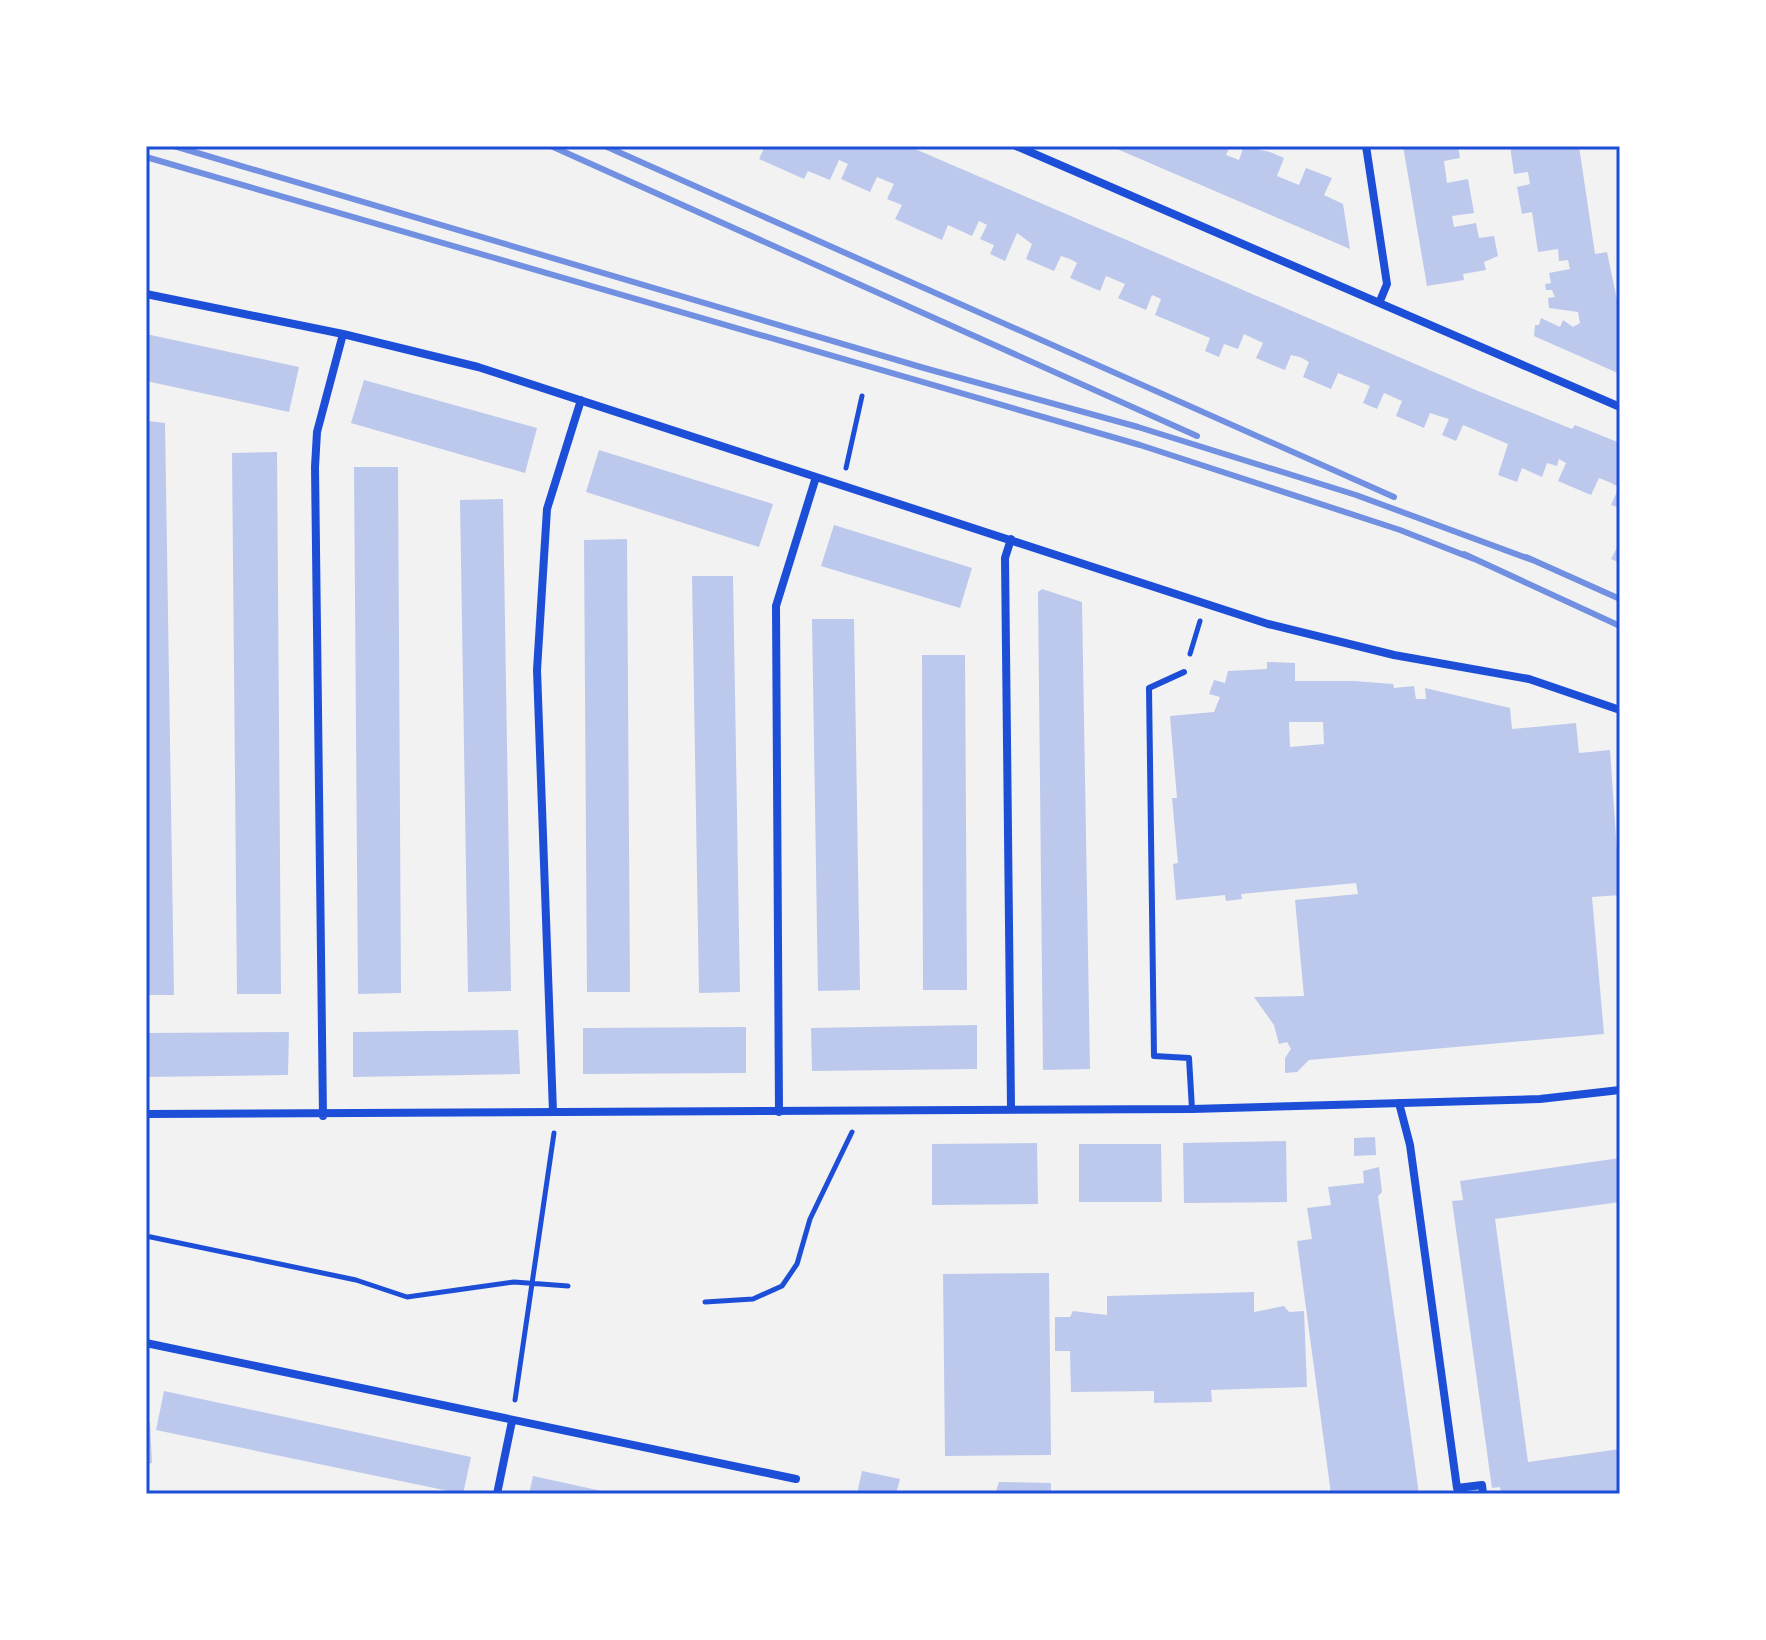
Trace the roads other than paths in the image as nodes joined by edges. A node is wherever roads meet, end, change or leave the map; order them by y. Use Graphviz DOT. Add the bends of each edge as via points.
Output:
graph roads {
  1 [pos="1016,146"];
  2 [pos="1366,146"];
  3 [pos="146,294"];
  4 [pos="1380,301"];
  5 [pos="343,334"];
  6 [pos="581,400"];
  7 [pos="1620,407"];
  8 [pos="816,477"];
  9 [pos="1011,539"];
  10 [pos="1184,672"];
  11 [pos="1620,710"];
  12 [pos="1620,1090"];
  13 [pos="1399,1103"];
  14 [pos="1011,1108"];
  15 [pos="1192,1109"];
  16 [pos="555,1112"];
  17 [pos="779,1112"];
  18 [pos="146,1114"];
  19 [pos="323,1116"];
  20 [pos="146,1343"];
  21 [pos="512,1421"];
  22 [pos="796,1479"];
  23 [pos="497,1494"];
  24 [pos="1483,1494"];
  1 -- 4 [label="street"];
  2 -- 4 [label="street" via="1387,284"];
  3 -- 5 [label="street"];
  4 -- 7 [label="street"];
  5 -- 6 [label="street" via="478,367"];
  5 -- 19 [label="street" via="317,432 315,467"];
  6 -- 8 [label="street"];
  6 -- 16 [label="street" via="547,509 537,670"];
  8 -- 9 [label="street"];
  8 -- 17 [label="street" via="776,606"];
  9 -- 11 [label="street" via="1205,605 1394,655 1529,679"];
  9 -- 14 [label="street" via="1005,558"];
  10 -- 15 [label="lane" via="1149,688 1154,1056 1189,1058"];
  12 -- 13 [label="street" via="1540,1099"];
  13 -- 15 [label="street"];
  13 -- 24 [label="street" via="1410,1145 1457,1488 1482,1485"];
  14 -- 15 [label="street"];
  14 -- 17 [label="street"];
  16 -- 17 [label="street"];
  16 -- 19 [label="street"];
  18 -- 19 [label="street"];
  20 -- 21 [label="street"];
  21 -- 22 [label="street"];
  21 -- 23 [label="street"];
}
